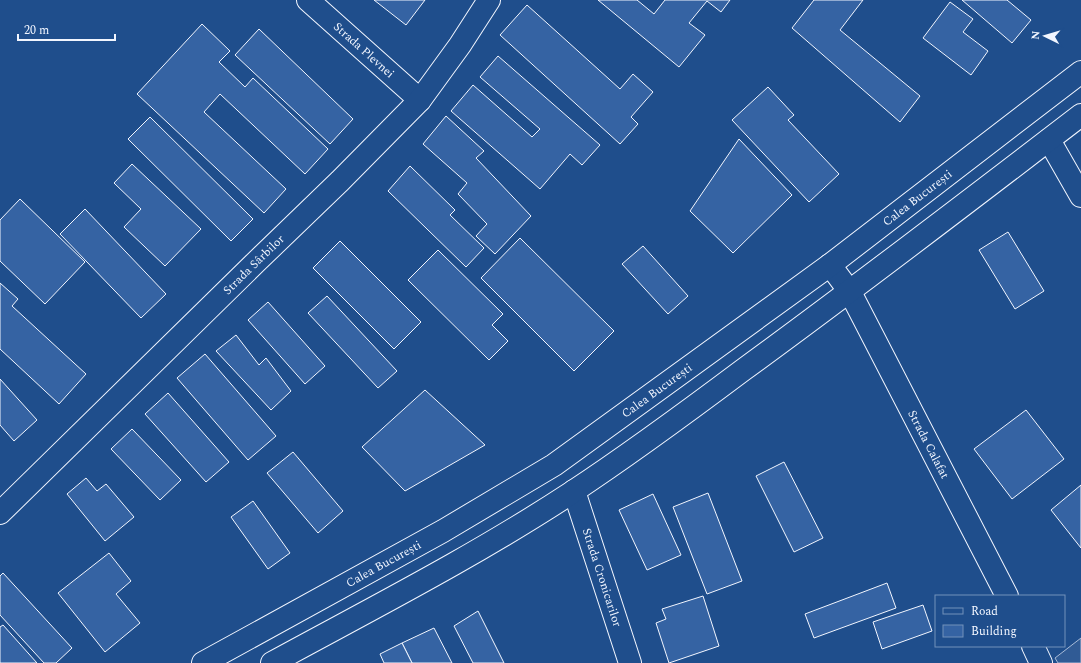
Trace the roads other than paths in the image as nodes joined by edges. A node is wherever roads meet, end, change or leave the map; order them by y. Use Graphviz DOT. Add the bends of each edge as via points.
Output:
graph roads {
  1 [pos="308,0"];
  2 [pos="489,0"];
  3 [pos="1081,72"];
  4 [pos="420,100"];
  5 [pos="1081,115"];
  6 [pos="1049,140"];
  7 [pos="1081,196"];
  8 [pos="830,265"];
  9 [pos="850,292"];
  10 [pos="554,465"];
  11 [pos="574,491"];
  12 [pos="0,513"];
  13 [pos="1006,595"];
  14 [pos="1033,647"];
  15 [pos="203,663"];
  16 [pos="272,663"];
  17 [pos="630,663"];
  18 [pos="1041,663"];
  1 -- 4 [label="main road, Strada Plevnei"];
  2 -- 4 [label="main road, Strada Sârbilor"];
  3 -- 8 [label="main road, Calea București"];
  4 -- 12 [label="main road, Strada Sârbilor"];
  5 -- 6 [label="main road"];
  6 -- 7 [label="main road"];
  6 -- 9 [label="main road"];
  8 -- 9 [label="main road, Strada Calafat"];
  8 -- 10 [label="main road, Calea București"];
  9 -- 11 [label="main road"];
  9 -- 13 [label="main road, Strada Calafat"];
  10 -- 11 [label="main road, Strada Cronicarilor"];
  10 -- 15 [label="main road, Calea București" via="443,531"];
  11 -- 16 [label="main road" via="464,559"];
  11 -- 17 [label="main road, Strada Cronicarilor"];
  14 -- 18 [label="main road"];
}
